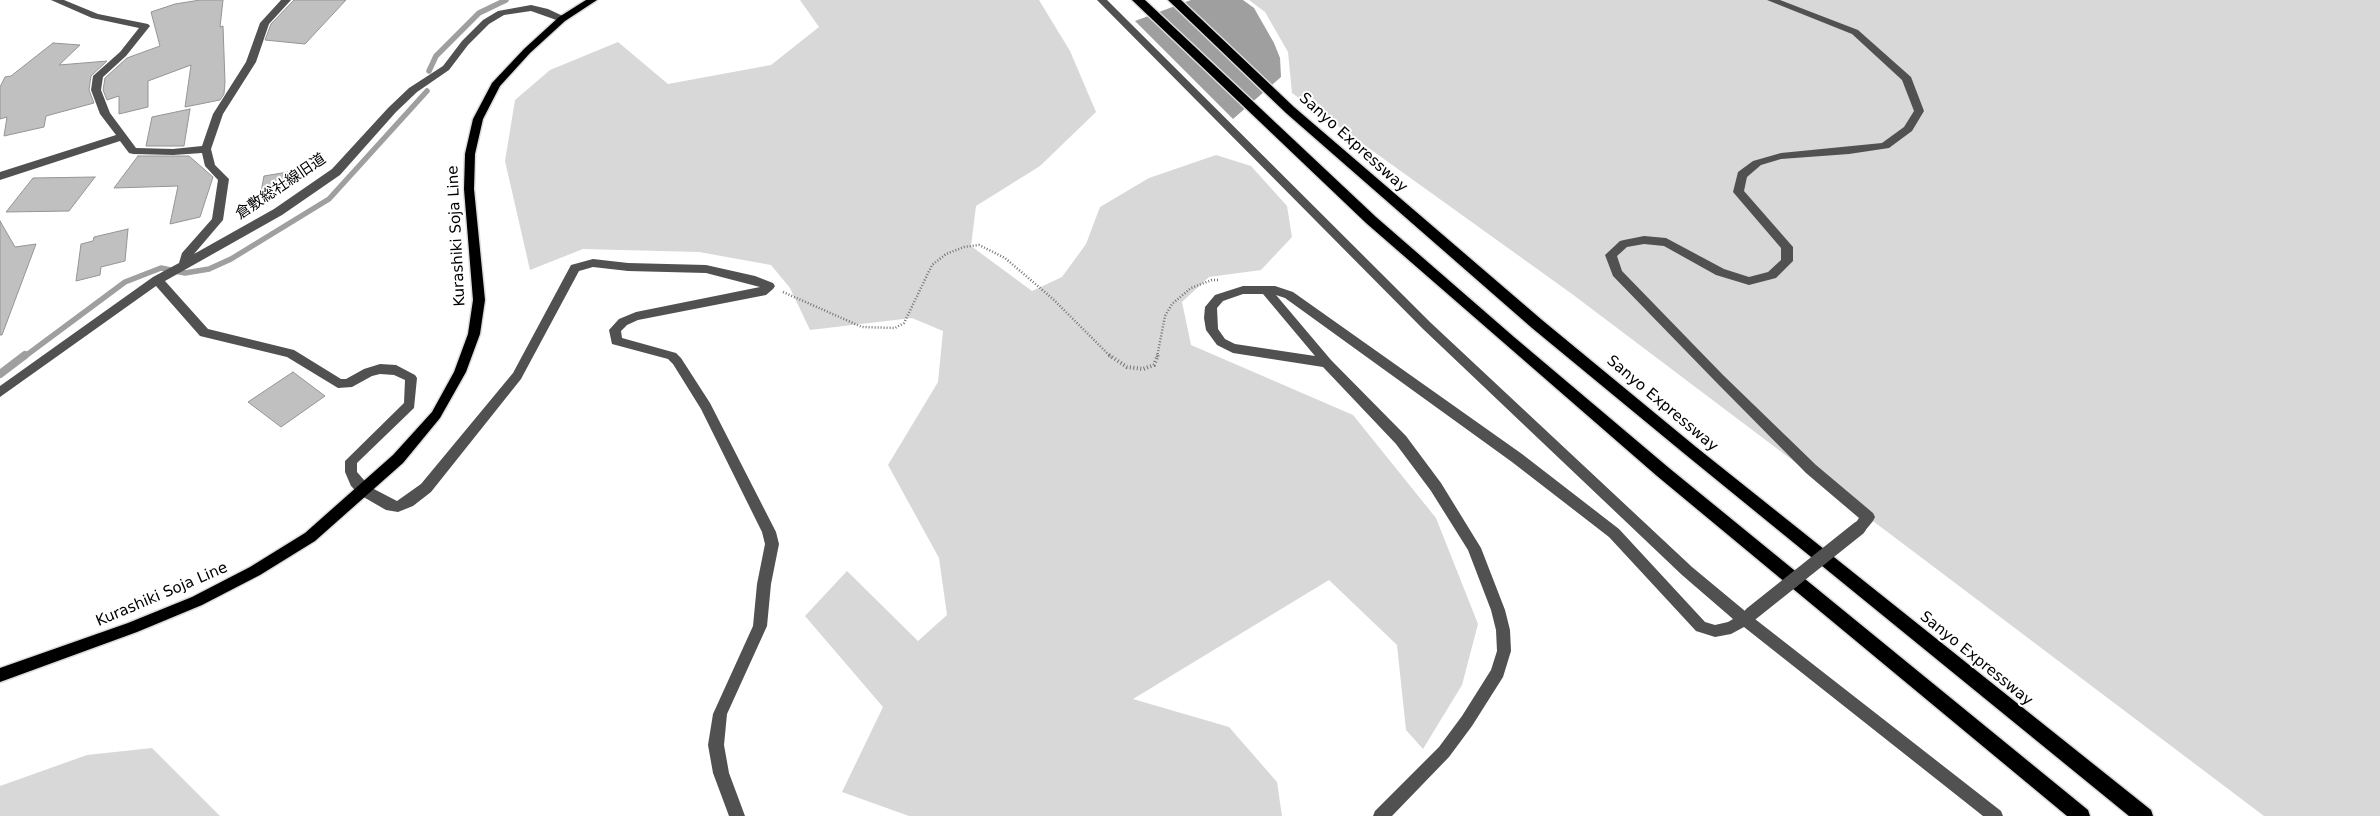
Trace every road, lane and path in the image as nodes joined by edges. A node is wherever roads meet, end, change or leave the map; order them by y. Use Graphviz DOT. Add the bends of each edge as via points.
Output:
graph roads {
  1 [pos="56,0"];
  2 [pos="286,0"];
  3 [pos="592,0"];
  4 [pos="1102,0"];
  5 [pos="1138,0"];
  6 [pos="1174,0"];
  7 [pos="1772,0"];
  8 [pos="562,19"];
  9 [pos="121,137"];
  10 [pos="206,149"];
  11 [pos="0,176"];
  12 [pos="182,266"];
  13 [pos="156,280"];
  14 [pos="769,286"];
  15 [pos="1253,289"];
  16 [pos="1275,290"];
  17 [pos="1327,363"];
  18 [pos="0,392"];
  19 [pos="365,491"];
  20 [pos="1748,617"];
  21 [pos="0,675"];
  22 [pos="737,816"];
  23 [pos="1380,816"];
  24 [pos="1995,816"];
  25 [pos="2081,816"];
  26 [pos="2144,816"];
  1 -- 9 [label="street" via="95,16 145,26 123,54 98,76 96,90 105,114"];
  2 -- 10 [label="street" via="265,24 251,62 218,114"];
  3 -- 8 [label="main road, Kurashiki Soja Line"];
  4 -- 20 [label="street" via="1427,326 1688,571"];
  5 -- 25 [label="highway" via="1371,220 1655,466"];
  6 -- 26 [label="highway, Sanyo Expressway" via="1290,110 1500,293"];
  7 -- 20 [label="street, bridge" via="1855,32 1907,79 1919,111 1908,129 1885,146 1781,156 1757,163 1742,174 1738,192 1787,247 1787,261 1772,275 1749,281 1720,272 1666,242 1644,240 1624,244 1611,255 1617,273 1719,378 1811,469 1868,517 1859,528"];
  8 -- 12 [label="street, 倉敷総社線旧道" via="531,8 501,13 486,22 446,68 413,90 336,172 278,212"];
  8 -- 19 [label="main road, Kurashiki Soja Line" via="496,85 478,120 470,154 469,190 479,300 474,334 460,372 436,415 398,460"];
  9 -- 10 [label="street" via="133,151"];
  9 -- 11 [label="street"];
  10 -- 12 [label="street" via="210,166 224,178 217,220 186,256"];
  12 -- 13 [label="street, 倉敷総社線旧道"];
  13 -- 18 [label="street, 倉敷総社線旧道"];
  13 -- 19 [label="street" via="204,333 290,353 338,384 348,384 380,369 396,370 411,378 410,406 351,461 351,472"];
  14 -- 15 [label="path" via="862,327 895,328 904,323 932,265 946,254 979,245 1006,258 1113,359 1127,367 1142,369 1154,365 1165,316 1172,304 1191,288 1212,280 1235,280 1251,284"];
  14 -- 19 [label="street" via="706,268 592,263 574,268 517,376 426,488 398,507"];
  14 -- 22 [label="street" via="762,292 636,316 615,330 616,341 672,356 677,361 706,406 772,544 760,626 720,714 716,745 721,773"];
  15 -- 16 [label="street"];
  15 -- 17 [label="street" via="1231,292 1211,306 1212,330 1221,342 1233,348"];
  16 -- 17 [label="street" via="1269,294"];
  16 -- 20 [label="street" via="1289,295 1402,375 1517,458 1606,528 1700,627 1715,631 1731,628"];
  17 -- 23 [label="street" via="1401,440 1436,487 1474,548 1503,630 1504,650 1498,672 1467,721 1444,752"];
  19 -- 21 [label="main road, Kurashiki Soja Line" via="310,537 256,571 197,601"];
  20 -- 24 [label="street"];
}
